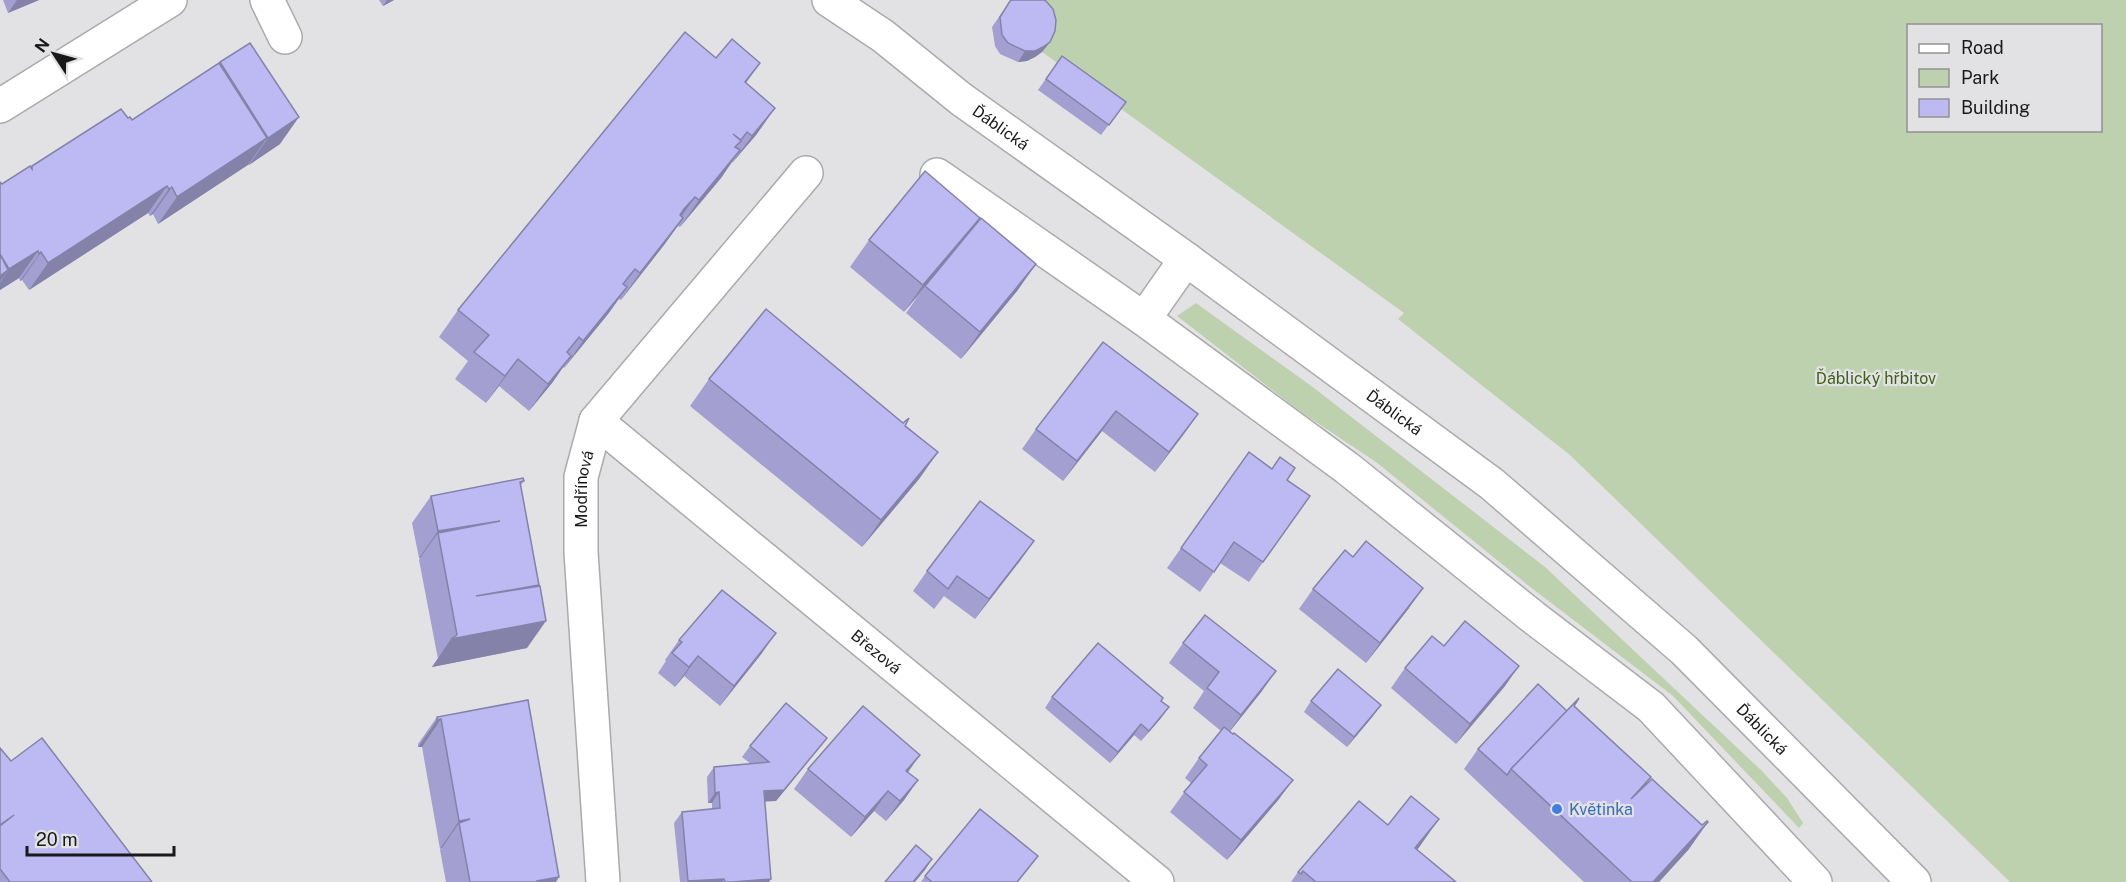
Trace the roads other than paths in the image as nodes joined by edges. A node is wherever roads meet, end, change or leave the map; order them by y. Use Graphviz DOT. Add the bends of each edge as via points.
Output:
graph roads {
  1 [pos="170,0"];
  2 [pos="267,0"];
  3 [pos="829,0"];
  4 [pos="285,38"];
  5 [pos="0,106"];
  6 [pos="806,173"];
  7 [pos="936,175"];
  8 [pos="1186,259"];
  9 [pos="1144,319"];
  10 [pos="596,421"];
  11 [pos="1901,878"];
  12 [pos="603,882"];
  13 [pos="1157,882"];
  14 [pos="1815,882"];
  1 -- 5 [label="street"];
  2 -- 4 [label="street"];
  3 -- 8 [label="street, Ďáblická"];
  6 -- 10 [label="street, Modřínová"];
  7 -- 9 [label="street"];
  8 -- 9 [label="street"];
  8 -- 11 [label="street, Ďáblická" via="1492,483 1684,650"];
  9 -- 14 [label="street" via="1347,468 1651,707"];
  10 -- 12 [label="street, Modřínová" via="581,477 581,552"];
  10 -- 13 [label="street, Březová"];
}
